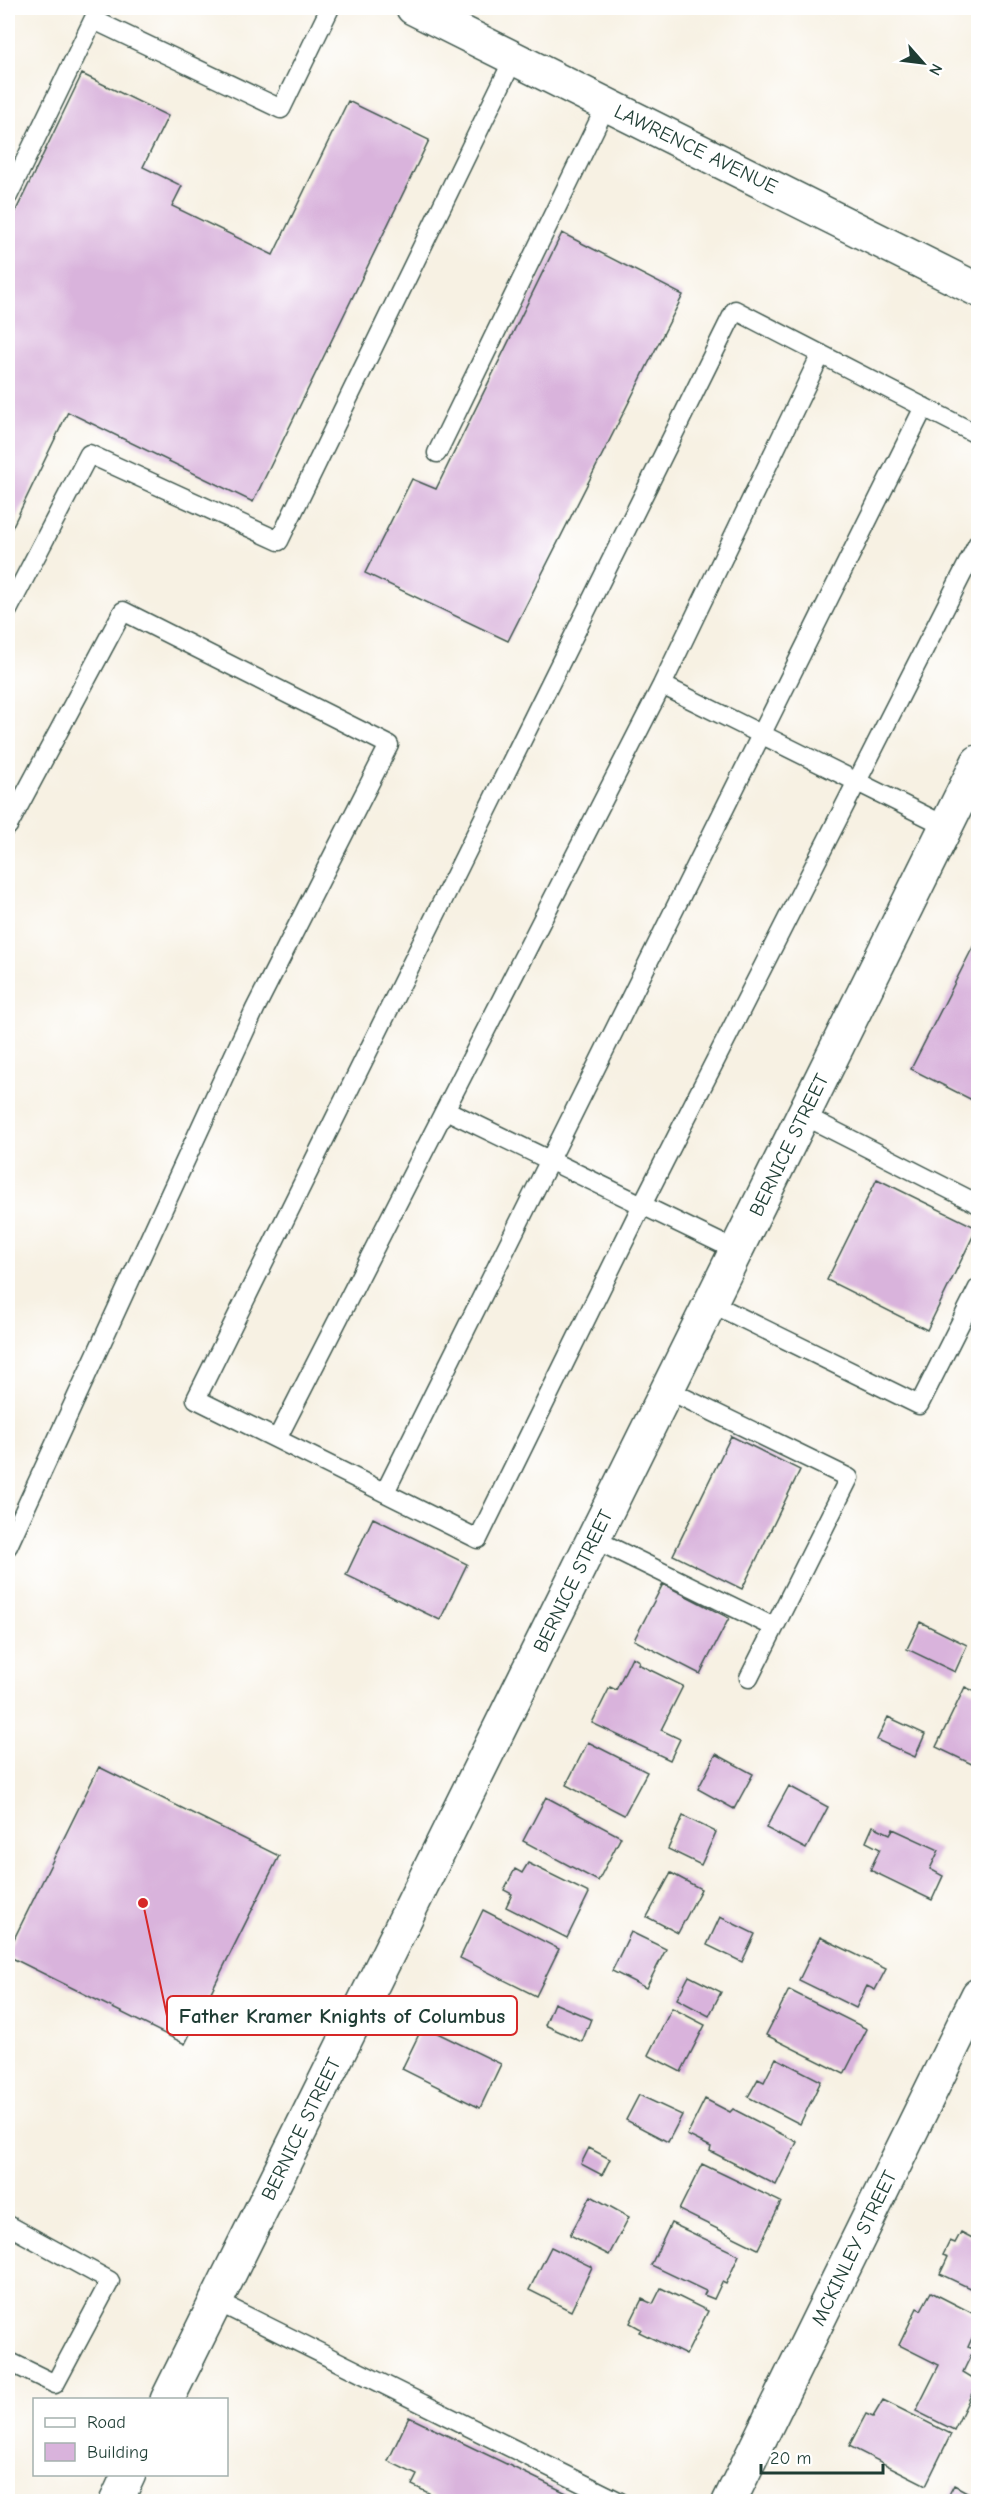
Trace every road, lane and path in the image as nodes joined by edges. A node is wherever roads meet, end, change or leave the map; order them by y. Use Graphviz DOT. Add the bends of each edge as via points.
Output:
graph roads {
  1 [pos="330,8"];
  2 [pos="413,8"];
  3 [pos="96,14"];
  4 [pos="514,58"];
  5 [pos="607,104"];
  6 [pos="8,196"];
  7 [pos="978,290"];
  8 [pos="821,354"];
  9 [pos="924,407"];
  10 [pos="978,435"];
  11 [pos="437,453"];
  12 [pos="978,543"];
  13 [pos="8,610"];
  14 [pos="662,685"];
  15 [pos="761,734"];
  16 [pos="978,762"];
  17 [pos="857,782"];
  18 [pos="8,826"];
  19 [pos="946,826"];
  20 [pos="446,1110"];
  21 [pos="803,1115"];
  22 [pos="550,1160"];
  23 [pos="642,1204"];
  24 [pos="978,1204"];
  25 [pos="737,1251"];
  26 [pos="978,1288"];
  27 [pos="711,1303"];
  28 [pos="668,1390"];
  29 [pos="278,1439"];
  30 [pos="385,1492"];
  31 [pos="594,1539"];
  32 [pos="8,1546"];
  33 [pos="774,1627"];
  34 [pos="749,1678"];
  35 [pos="978,1995"];
  36 [pos="8,2225"];
  37 [pos="216,2301"];
  38 [pos="8,2361"];
  39 [pos="168,2398"];
  40 [pos="129,2476"];
  41 [pos="116,2502"];
  42 [pos="620,2502"];
  43 [pos="729,2502"];
  1 -- 3 [label="lane" via="281,109"];
  2 -- 4 [label="street, LAWRENCE AVENUE"];
  3 -- 6 [label="lane"];
  4 -- 5 [label="street, LAWRENCE AVENUE"];
  4 -- 13 [label="lane" via="279,541 89,454"];
  5 -- 7 [label="street, LAWRENCE AVENUE"];
  5 -- 11 [label="lane"];
  8 -- 9 [label="lane"];
  8 -- 14 [label="lane"];
  8 -- 29 [label="lane" via="735,310 196,1399"];
  9 -- 10 [label="lane"];
  9 -- 15 [label="lane"];
  12 -- 17 [label="lane"];
  14 -- 15 [label="lane"];
  14 -- 20 [label="lane"];
  15 -- 17 [label="lane"];
  15 -- 22 [label="lane"];
  16 -- 19 [label="street, BERNICE STREET"];
  17 -- 19 [label="lane"];
  17 -- 23 [label="lane"];
  18 -- 32 [label="lane" via="123,611 389,746 255,1009"];
  19 -- 21 [label="street, BERNICE STREET"];
  20 -- 22 [label="lane"];
  20 -- 29 [label="lane"];
  21 -- 24 [label="lane"];
  21 -- 25 [label="street, BERNICE STREET"];
  22 -- 23 [label="lane"];
  22 -- 30 [label="lane"];
  23 -- 25 [label="lane"];
  23 -- 30 [label="lane" via="478,1539"];
  25 -- 27 [label="street, BERNICE STREET"];
  26 -- 27 [label="lane" via="920,1405"];
  27 -- 28 [label="street, BERNICE STREET"];
  28 -- 31 [label="street, BERNICE STREET"];
  28 -- 33 [label="lane" via="849,1478"];
  29 -- 30 [label="lane"];
  31 -- 33 [label="lane"];
  31 -- 37 [label="street, BERNICE STREET"];
  33 -- 34 [label="lane"];
  35 -- 43 [label="street, MCKINLEY STREET"];
  36 -- 38 [label="lane" via="110,2281 55,2384"];
  37 -- 39 [label="street, BERNICE STREET"];
  37 -- 42 [label="lane"];
  40 -- 41 [label="street"];
}
